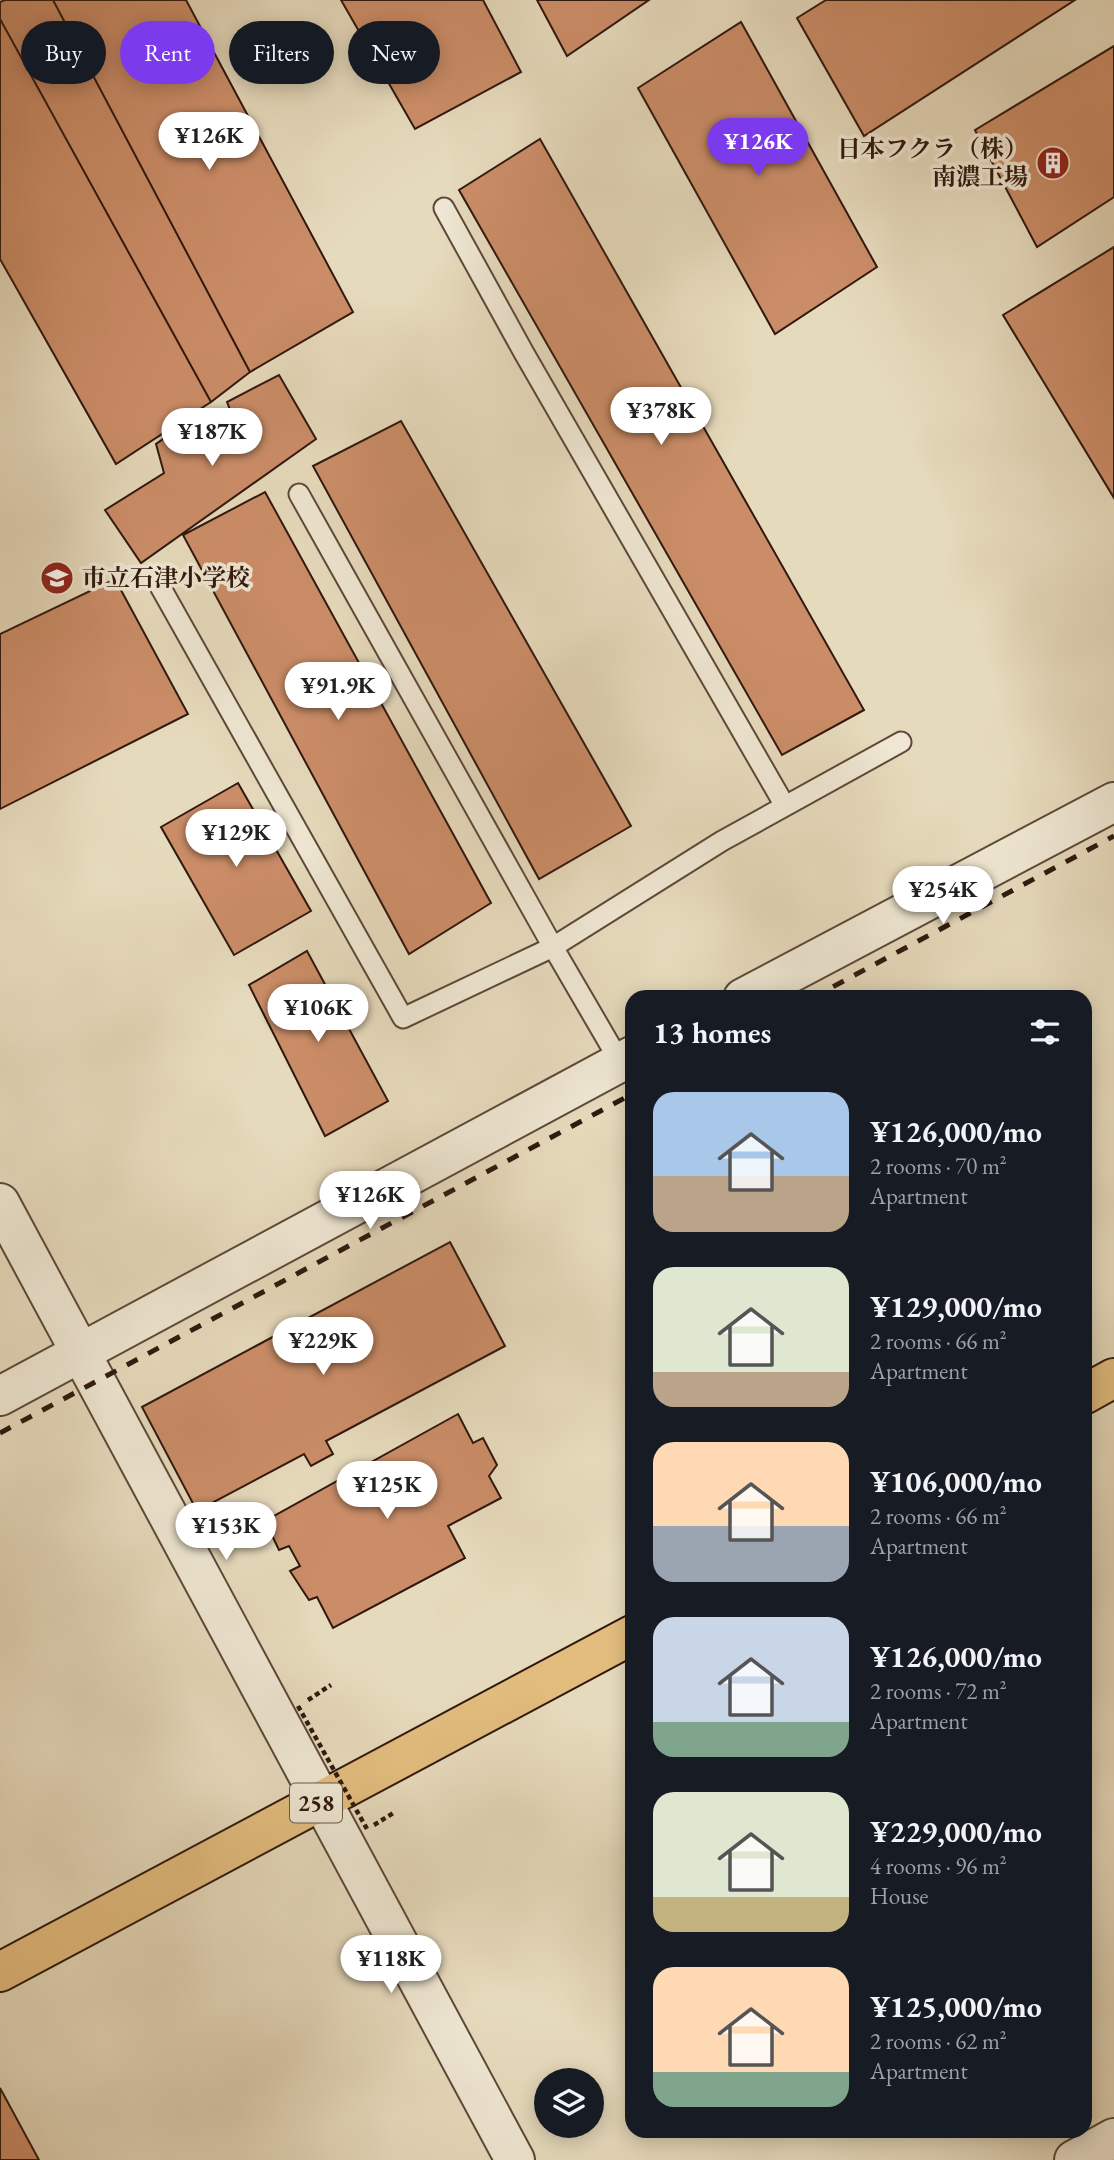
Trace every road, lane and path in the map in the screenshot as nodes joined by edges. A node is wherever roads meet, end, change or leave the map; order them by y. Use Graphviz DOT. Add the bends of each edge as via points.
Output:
graph roads {
  1 [pos="444,208"];
  2 [pos="299,494"];
  3 [pos="157,581"];
  4 [pos="901,742"];
  5 [pos="1114,802"];
  6 [pos="785,806"];
  7 [pos="553,947"];
  8 [pos="758,990"];
  9 [pos="625,1057"];
  10 [pos="625,1060"];
  11 [pos="0,1203"];
  12 [pos="80,1353"];
  13 [pos="1114,1378"];
  14 [pos="1092,1390"];
  15 [pos="0,1396"];
  16 [pos="625,1639"];
  17 [pos="331,1685"];
  18 [pos="319,1801"];
  19 [pos="395,1812"];
  20 [pos="0,1972"];
  21 [pos="1114,2138"];
  22 [pos="515,2160"];
  23 [pos="1074,2160"];
  1 -- 6 [label="lane"];
  2 -- 7 [label="lane"];
  3 -- 7 [label="lane" via="402,1018"];
  4 -- 6 [label="lane"];
  5 -- 8 [label="street"];
  6 -- 7 [label="lane"];
  7 -- 9 [label="lane"];
  10 -- 12 [label="street"];
  11 -- 12 [label="street"];
  12 -- 15 [label="street"];
  12 -- 18 [label="street"];
  13 -- 14 [label="highway"];
  16 -- 18 [label="highway, 258"];
  17 -- 19 [label="path, bridge" via="299,1706 367,1829"];
  18 -- 20 [label="highway, 258"];
  18 -- 22 [label="street"];
  21 -- 23 [label="street"];
}
